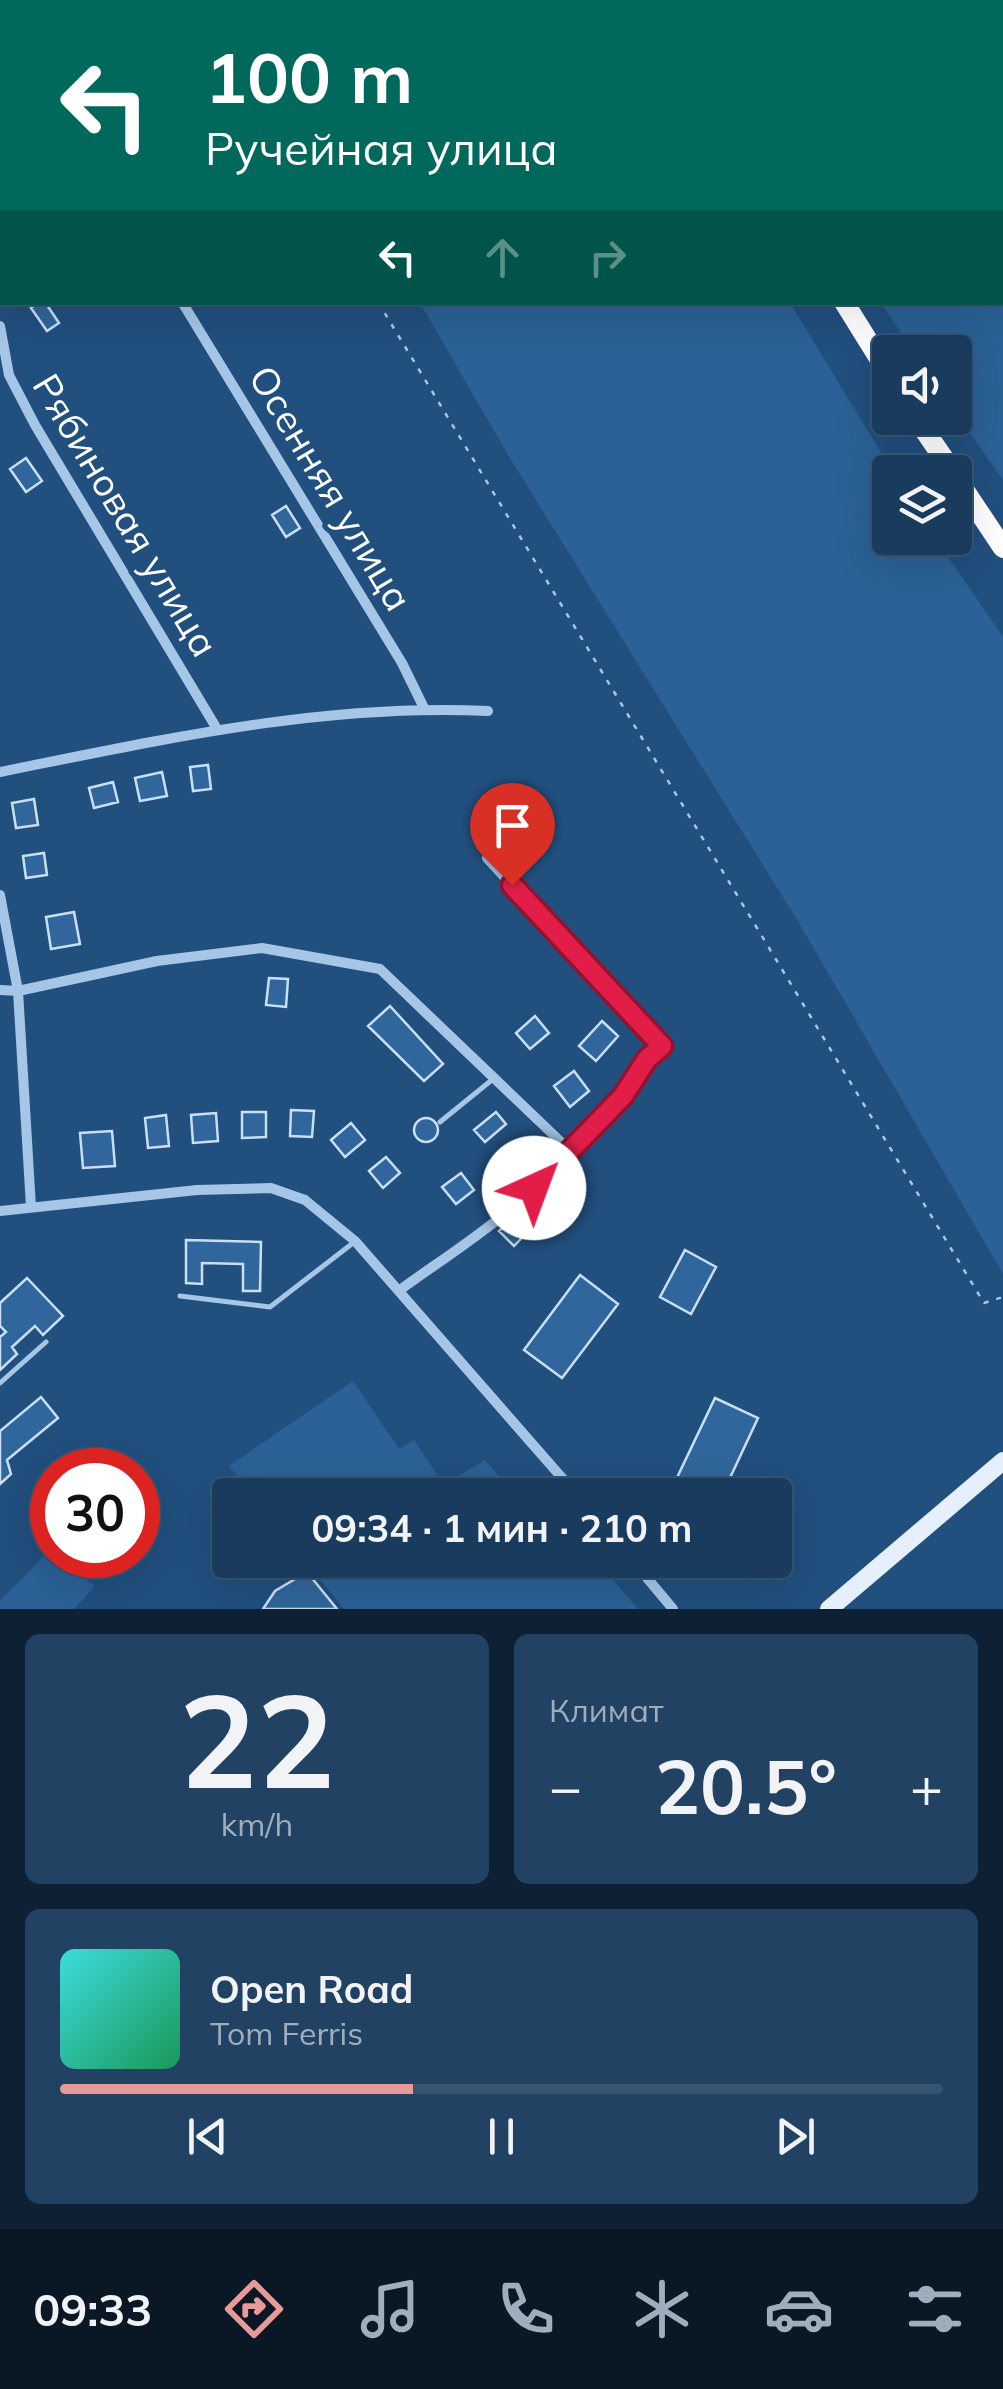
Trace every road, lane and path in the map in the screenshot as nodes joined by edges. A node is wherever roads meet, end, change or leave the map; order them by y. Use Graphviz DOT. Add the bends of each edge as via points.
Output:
graph roads {
  1 [pos="184,305"];
  2 [pos="380,305"];
  3 [pos="846,305"];
  4 [pos="0,326"];
  5 [pos="872,347"];
  6 [pos="972,501"];
  7 [pos="1003,548"];
  8 [pos="424,708"];
  9 [pos="488,711"];
  10 [pos="217,729"];
  11 [pos="0,772"];
  12 [pos="487,858"];
  13 [pos="0,896"];
  14 [pos="0,990"];
  15 [pos="18,990"];
  16 [pos="496,1077"];
  17 [pos="440,1122"];
  18 [pos="558,1161"];
  19 [pos="30,1207"];
  20 [pos="0,1211"];
  21 [pos="355,1241"];
  22 [pos="400,1290"];
  23 [pos="180,1296"];
  24 [pos="1003,1296"];
  25 [pos="46,1342"];
  26 [pos="0,1382"];
  27 [pos="1003,1461"];
  28 [pos="561,1478"];
  29 [pos="647,1578"];
  30 [pos="673,1609"];
  31 [pos="829,1609"];
  1 -- 8 [label="street, Осенняя улица"];
  2 -- 24 [label="path" via="984,1302"];
  3 -- 5 [label="highway"];
  4 -- 10 [label="street, Рябиновая улица" via="9,375 35,425"];
  6 -- 7 [label="highway"];
  8 -- 9 [label="street"];
  8 -- 10 [label="street"];
  10 -- 11 [label="street"];
  12 -- 18 [label="street" via="662,1046"];
  13 -- 15 [label="street"];
  14 -- 15 [label="street"];
  15 -- 16 [label="street" via="157,960 262,948 380,969"];
  15 -- 19 [label="street"];
  16 -- 17 [label="lane"];
  16 -- 18 [label="street" via="562,1143"];
  18 -- 22 [label="street" via="534,1188"];
  19 -- 20 [label="street"];
  19 -- 21 [label="street" via="271,1188 305,1200"];
  21 -- 22 [label="street"];
  21 -- 23 [label="lane" via="270,1307"];
  22 -- 28 [label="street"];
  25 -- 26 [label="lane"];
  27 -- 31 [label="main road"];
  29 -- 30 [label="street"];
}
